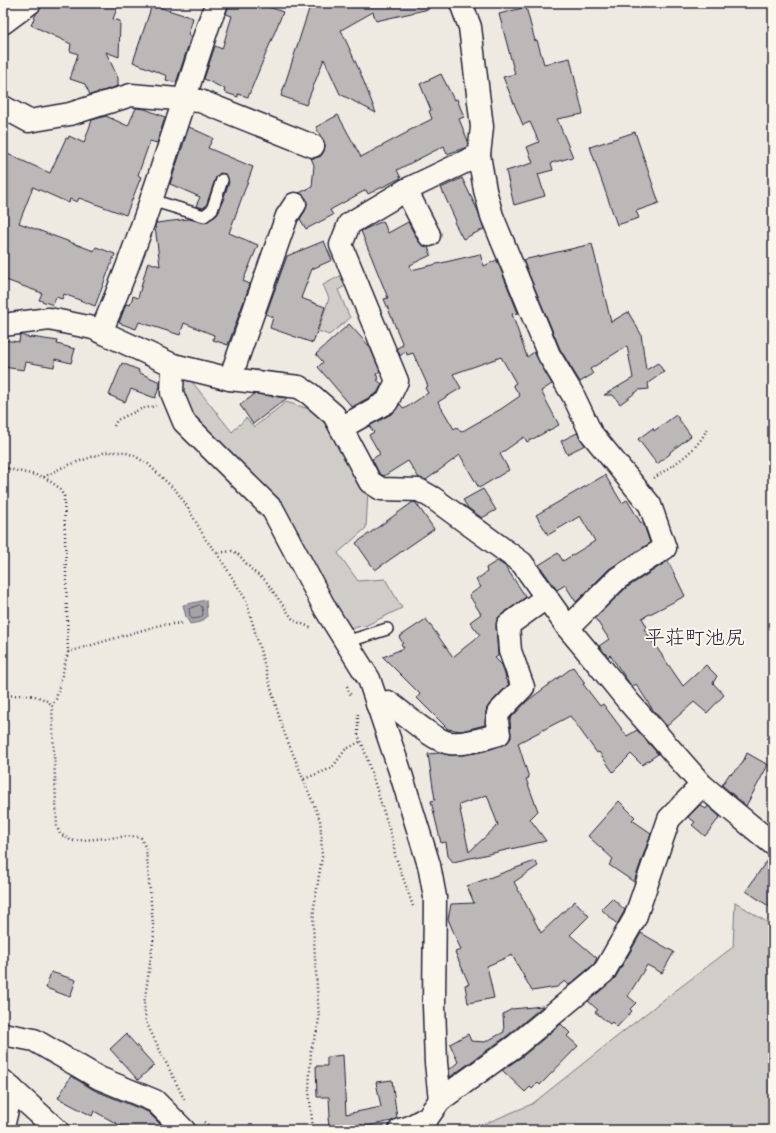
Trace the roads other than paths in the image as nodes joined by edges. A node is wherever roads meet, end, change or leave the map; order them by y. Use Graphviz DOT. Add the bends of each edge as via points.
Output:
graph roads {
  1 [pos="30,3"];
  2 [pos="217,3"];
  3 [pos="461,3"];
  4 [pos="3,24"];
  5 [pos="184,99"];
  6 [pos="3,107"];
  7 [pos="313,146"];
  8 [pos="479,155"];
  9 [pos="222,180"];
  10 [pos="406,190"];
  11 [pos="151,200"];
  12 [pos="295,204"];
  13 [pos="429,236"];
  14 [pos="3,325"];
  15 [pos="100,332"];
  16 [pos="173,365"];
  17 [pos="230,379"];
  18 [pos="341,428"];
  19 [pos="547,597"];
  20 [pos="568,628"];
  21 [pos="387,629"];
  22 [pos="346,642"];
  23 [pos="379,702"];
  24 [pos="702,785"];
  25 [pos="773,844"];
  26 [pos="3,1034"];
  27 [pos="7,1085"];
  28 [pos="440,1100"];
  29 [pos="193,1126"];
  30 [pos="3,1127"];
  31 [pos="411,1128"];
  32 [pos="57,1130"];
  1 -- 4 [label="street"];
  2 -- 5 [label="street"];
  3 -- 8 [label="street" via="470,27 476,76 482,127"];
  5 -- 6 [label="street" via="131,95 70,114 29,121"];
  5 -- 7 [label="street" via="200,101"];
  5 -- 11 [label="street"];
  8 -- 10 [label="street"];
  8 -- 20 [label="street" via="492,216 549,355 591,433 650,505 664,548 618,578"];
  9 -- 11 [label="lane" via="212,210 204,216"];
  10 -- 13 [label="street"];
  10 -- 18 [label="street" via="349,224 341,245 397,381 387,402"];
  11 -- 15 [label="street"];
  12 -- 17 [label="street" via="287,216"];
  14 -- 15 [label="street" via="49,320 93,328"];
  15 -- 16 [label="street"];
  16 -- 17 [label="street"];
  16 -- 22 [label="street" via="172,393 184,422 272,510"];
  17 -- 18 [label="street" via="299,387 323,404 334,415"];
  18 -- 19 [label="street" via="370,482 381,489 419,490 433,498 522,563"];
  19 -- 20 [label="street"];
  19 -- 23 [label="street" via="508,625 510,651 523,687 498,713 499,734 465,743 450,743 437,739"];
  20 -- 24 [label="street"];
  21 -- 22 [label="lane"];
  22 -- 23 [label="street"];
  23 -- 28 [label="street" via="429,865 435,897 434,1005"];
  24 -- 25 [label="street"];
  24 -- 28 [label="street" via="669,819 635,918 604,972 515,1046"];
  26 -- 29 [label="street" via="34,1040 99,1078 155,1101"];
  27 -- 30 [label="street"];
  27 -- 32 [label="street"];
  28 -- 31 [label="street" via="428,1117"];
}
